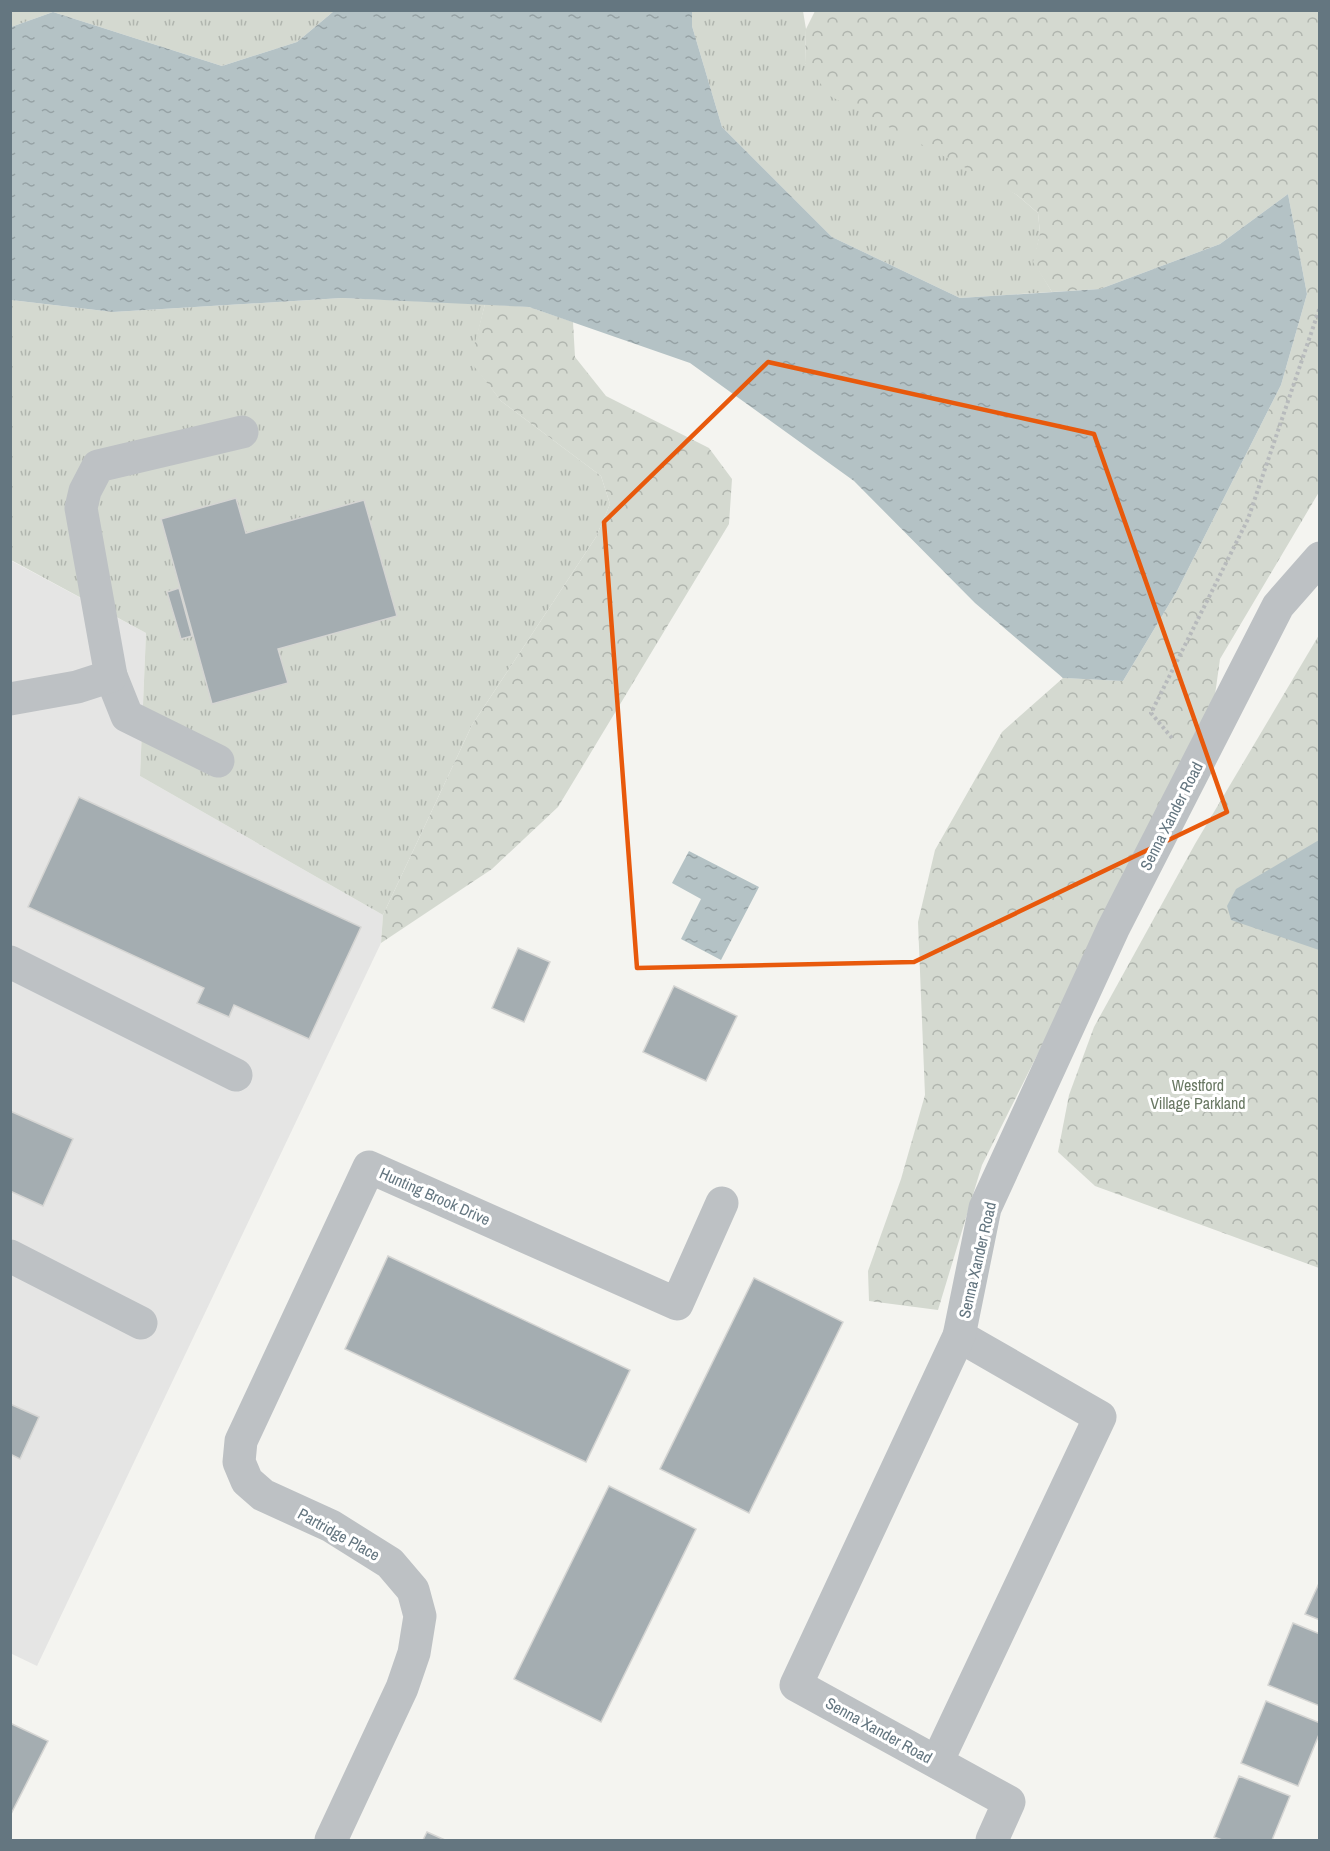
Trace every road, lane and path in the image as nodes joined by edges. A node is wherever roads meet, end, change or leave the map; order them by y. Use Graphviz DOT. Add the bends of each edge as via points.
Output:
graph roads {
  1 [pos="1320,308"];
  2 [pos="242,432"];
  3 [pos="1320,558"];
  4 [pos="111,676"];
  5 [pos="10,699"];
  6 [pos="218,761"];
  7 [pos="1197,765"];
  8 [pos="10,962"];
  9 [pos="236,1075"];
  10 [pos="722,1203"];
  11 [pos="10,1256"];
  12 [pos="141,1323"];
  13 [pos="959,1336"];
  14 [pos="241,1441"];
  15 [pos="937,1762"];
  16 [pos="331,1840"];
  17 [pos="992,1840"];
  1 -- 7 [label="path" via="1248,519 1151,714"];
  2 -- 4 [label="street" via="98,466 85,490 81,508"];
  3 -- 7 [label="street, Senna Xander Road" via="1278,606"];
  4 -- 5 [label="street" via="77,687"];
  4 -- 6 [label="street" via="127,716"];
  7 -- 13 [label="street, Senna Xander Road" via="1113,929 985,1208"];
  8 -- 9 [label="street"];
  10 -- 14 [label="street, Hunting Brook Drive" via="677,1304 369,1167"];
  11 -- 12 [label="street"];
  13 -- 15 [label="street" via="1100,1417"];
  13 -- 15 [label="street, Senna Xander Road" via="796,1685"];
  14 -- 16 [label="street, Partridge Place" via="239,1462 247,1481 263,1495 331,1526 390,1563 413,1590 420,1616 414,1653 402,1688"];
  15 -- 17 [label="street, Senna Xander Road" via="1009,1802"];
}
